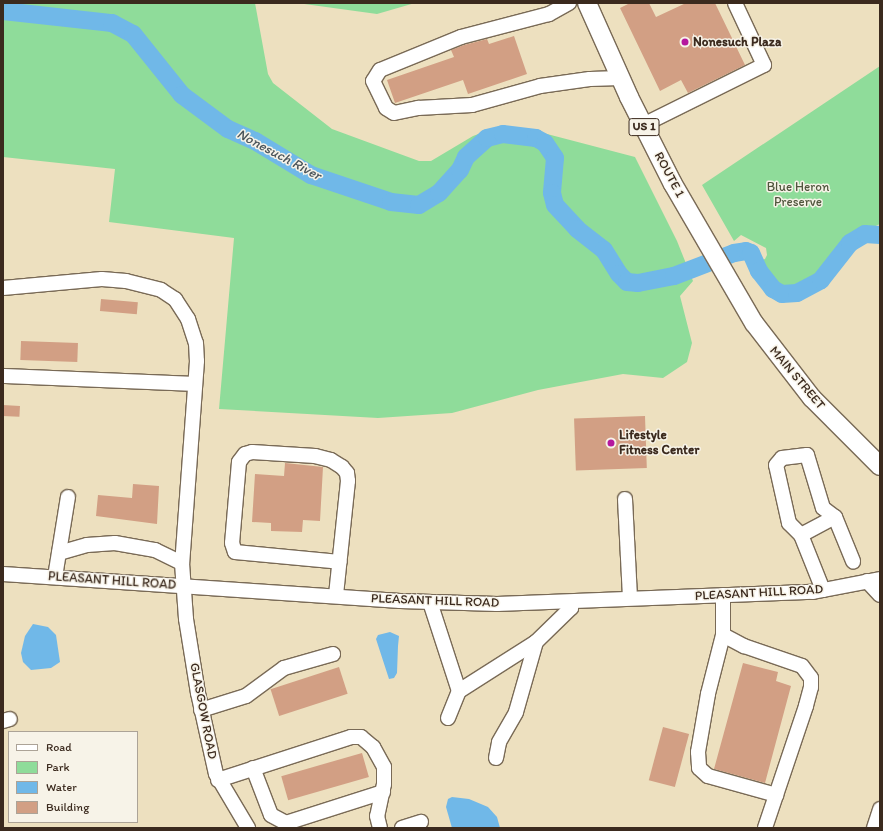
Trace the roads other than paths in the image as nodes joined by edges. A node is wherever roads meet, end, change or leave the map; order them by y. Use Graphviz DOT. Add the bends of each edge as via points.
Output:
graph roads {
  1 [pos="569,3"];
  2 [pos="587,3"];
  3 [pos="735,3"];
  4 [pos="620,78"];
  5 [pos="643,125"];
  6 [pos="727,278"];
  7 [pos="3,288"];
  8 [pos="3,376"];
  9 [pos="195,384"];
  10 [pos="880,466"];
  11 [pos="68,497"];
  12 [pos="625,499"];
  13 [pos="835,517"];
  14 [pos="801,535"];
  15 [pos="59,553"];
  16 [pos="853,561"];
  17 [pos="340,562"];
  18 [pos="182,563"];
  19 [pos="3,574"];
  20 [pos="880,574"];
  21 [pos="55,577"];
  22 [pos="873,580"];
  23 [pos="183,585"];
  24 [pos="823,590"];
  25 [pos="336,595"];
  26 [pos="723,595"];
  27 [pos="880,595"];
  28 [pos="630,598"];
  29 [pos="430,602"];
  30 [pos="571,602"];
  31 [pos="724,635"];
  32 [pos="536,642"];
  33 [pos="333,654"];
  34 [pos="459,691"];
  35 [pos="201,710"];
  36 [pos="448,718"];
  37 [pos="496,758"];
  38 [pos="253,768"];
  39 [pos="218,780"];
  40 [pos="383,792"];
  41 [pos="776,795"];
  42 [pos="879,813"];
  43 [pos="421,822"];
  44 [pos="248,828"];
  45 [pos="380,828"];
  46 [pos="402,828"];
  47 [pos="765,828"];
  48 [pos="874,828"];
  1 -- 4 [label="street" via="549,14 461,37 380,70 373,80 386,108 394,113 418,108 472,105 540,86"];
  2 -- 4 [label="main road, ROUTE 1 / US 1"];
  3 -- 5 [label="street" via="764,65"];
  4 -- 5 [label="main road, ROUTE 1 / US 1"];
  5 -- 6 [label="main road, ROUTE 1 / US 1"];
  6 -- 10 [label="main road, MAIN STREET / US 1" via="781,360 830,418"];
  7 -- 9 [label="street, GLASGOW ROAD" via="102,279 126,281 161,290 181,306 192,327 197,361"];
  8 -- 9 [label="street"];
  9 -- 18 [label="street, GLASGOW ROAD"];
  11 -- 15 [label="street"];
  12 -- 28 [label="street"];
  13 -- 14 [label="street"];
  13 -- 14 [label="street" via="823,508 807,455 782,458 776,465 789,523"];
  13 -- 16 [label="street"];
  14 -- 24 [label="street"];
  15 -- 18 [label="street" via="87,545 115,543 155,550"];
  15 -- 21 [label="street"];
  17 -- 17 [label="street" via="348,473 331,460 315,456 252,452 245,454 239,462 232,543 234,552"];
  17 -- 25 [label="street"];
  18 -- 23 [label="street, GLASGOW ROAD"];
  19 -- 21 [label="street, PLEASANT HILL ROAD"];
  20 -- 22 [label="street, PLEASANT HILL ROAD"];
  21 -- 23 [label="street, PLEASANT HILL ROAD"];
  22 -- 24 [label="street, PLEASANT HILL ROAD"];
  22 -- 27 [label="street"];
  23 -- 25 [label="street, PLEASANT HILL ROAD"];
  23 -- 35 [label="street, GLASGOW ROAD"];
  24 -- 26 [label="street, PLEASANT HILL ROAD"];
  25 -- 29 [label="street, PLEASANT HILL ROAD"];
  26 -- 28 [label="street, PLEASANT HILL ROAD"];
  26 -- 31 [label="street"];
  28 -- 30 [label="street, PLEASANT HILL ROAD"];
  29 -- 30 [label="street, PLEASANT HILL ROAD"];
  29 -- 34 [label="street"];
  30 -- 32 [label="street" via="571,608"];
  31 -- 41 [label="street" via="708,694 698,752 699,768 708,776"];
  31 -- 41 [label="street" via="738,643 802,666 810,678 811,687 806,706"];
  32 -- 34 [label="street"];
  32 -- 37 [label="street" via="516,712 499,742"];
  33 -- 35 [label="street" via="284,668 246,696"];
  34 -- 36 [label="street"];
  35 -- 39 [label="street, GLASGOW ROAD"];
  38 -- 39 [label="street"];
  38 -- 40 [label="street" via="269,812 276,820 286,823"];
  38 -- 40 [label="street" via="351,736 361,737 373,747 384,767"];
  39 -- 44 [label="street, GLASGOW ROAD"];
  40 -- 45 [label="street" via="377,816"];
  41 -- 47 [label="street"];
  42 -- 48 [label="street"];
  43 -- 46 [label="street"];
}
